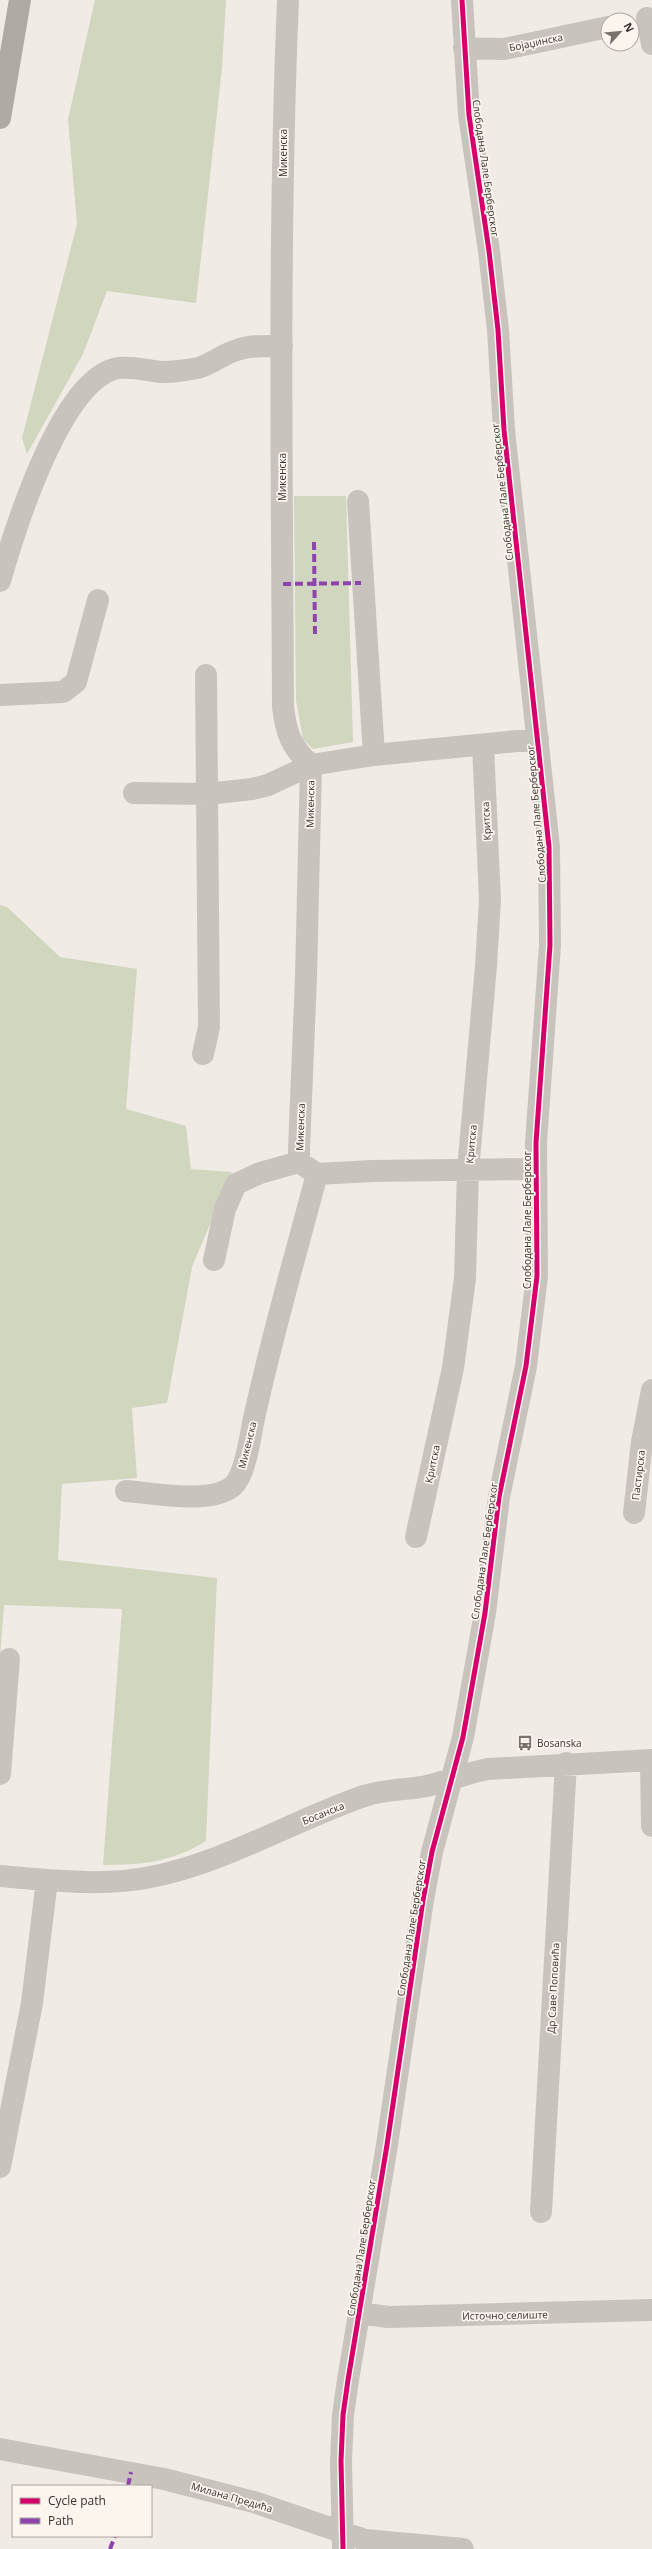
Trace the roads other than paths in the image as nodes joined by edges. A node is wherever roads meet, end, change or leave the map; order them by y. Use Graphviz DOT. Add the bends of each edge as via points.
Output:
graph roads {
  1 [pos="20,0"];
  2 [pos="288,0"];
  3 [pos="462,0"];
  4 [pos="644,19"];
  5 [pos="600,29"];
  6 [pos="652,44"];
  7 [pos="464,48"];
  8 [pos="0,118"];
  9 [pos="282,346"];
  10 [pos="358,501"];
  11 [pos="0,581"];
  12 [pos="98,600"];
  13 [pos="206,675"];
  14 [pos="0,695"];
  15 [pos="538,739"];
  16 [pos="483,746"];
  17 [pos="374,755"];
  18 [pos="311,765"];
  19 [pos="134,793"];
  20 [pos="207,794"];
  21 [pos="203,1054"];
  22 [pos="299,1162"];
  23 [pos="536,1169"];
  24 [pos="468,1170"];
  25 [pos="317,1174"];
  26 [pos="214,1260"];
  27 [pos="652,1390"];
  28 [pos="126,1492"];
  29 [pos="634,1513"];
  30 [pos="416,1537"];
  31 [pos="9,1659"];
  32 [pos="651,1760"];
  33 [pos="566,1763"];
  34 [pos="0,1774"];
  35 [pos="454,1777"];
  36 [pos="652,1826"];
  37 [pos="0,1876"];
  38 [pos="47,1880"];
  39 [pos="0,2167"];
  40 [pos="541,2212"];
  41 [pos="652,2310"];
  42 [pos="359,2314"];
  43 [pos="0,2449"];
  44 [pos="343,2541"];
  45 [pos="463,2549"];
  1 -- 8 [label="highway"];
  2 -- 9 [label="street, Микенска" via="284,96"];
  3 -- 7 [label="street, Слободана Лале Берберског"];
  4 -- 6 [label="street"];
  5 -- 7 [label="street, Бојаџинска" via="504,49"];
  7 -- 15 [label="street, Слободана Лале Берберског" via="469,115 493,283 504,430"];
  9 -- 11 [label="street" via="255,346 236,350 198,368 163,372 118,368 87,385 48,446 11,540"];
  9 -- 18 [label="street, Микенска" via="283,707 286,731 291,744"];
  10 -- 17 [label="street" via="361,583"];
  12 -- 14 [label="street" via="76,682 63,692"];
  13 -- 20 [label="street"];
  15 -- 16 [label="street"];
  15 -- 23 [label="street, Слободана Лале Берберског" via="551,879 550,945"];
  16 -- 17 [label="street"];
  16 -- 24 [label="street, Критска" via="490,900"];
  17 -- 18 [label="street"];
  18 -- 20 [label="street" via="252,790"];
  18 -- 22 [label="street, Микенска"];
  19 -- 20 [label="street"];
  20 -- 21 [label="street" via="209,1027"];
  22 -- 25 [label="street, Микенска"];
  22 -- 26 [label="street" via="260,1173 236,1184 225,1209"];
  23 -- 24 [label="street"];
  23 -- 35 [label="street, Слободана Лале Берберског" via="537,1276 530,1339 499,1498 484,1612"];
  24 -- 25 [label="street"];
  24 -- 30 [label="street, Критска" via="465,1278 459,1326 453,1368"];
  25 -- 28 [label="street, Микенска" via="279,1312 241,1472 233,1485 220,1493 202,1497"];
  27 -- 29 [label="street, Пастирска" via="642,1442"];
  31 -- 34 [label="street"];
  32 -- 33 [label="street, Босанска"];
  32 -- 36 [label="street"];
  33 -- 35 [label="street, Босанска" via="488,1769"];
  33 -- 40 [label="street, Др Саве Поповића"];
  35 -- 38 [label="street, Босанска" via="426,1786 393,1789 364,1796 176,1871 122,1880"];
  35 -- 42 [label="street, Слободана Лале Берберског" via="432,1852 423,1900"];
  37 -- 38 [label="street, Босанска"];
  38 -- 39 [label="street" via="32,2002"];
  41 -- 42 [label="street, Источно селиште" via="388,2317"];
  42 -- 44 [label="street, Слободана Лале Берберског" via="343,2415"];
  43 -- 44 [label="street, Милана Предића" via="164,2479 254,2502"];
  44 -- 45 [label="street, Милана Предића" via="365,2540"];
}
